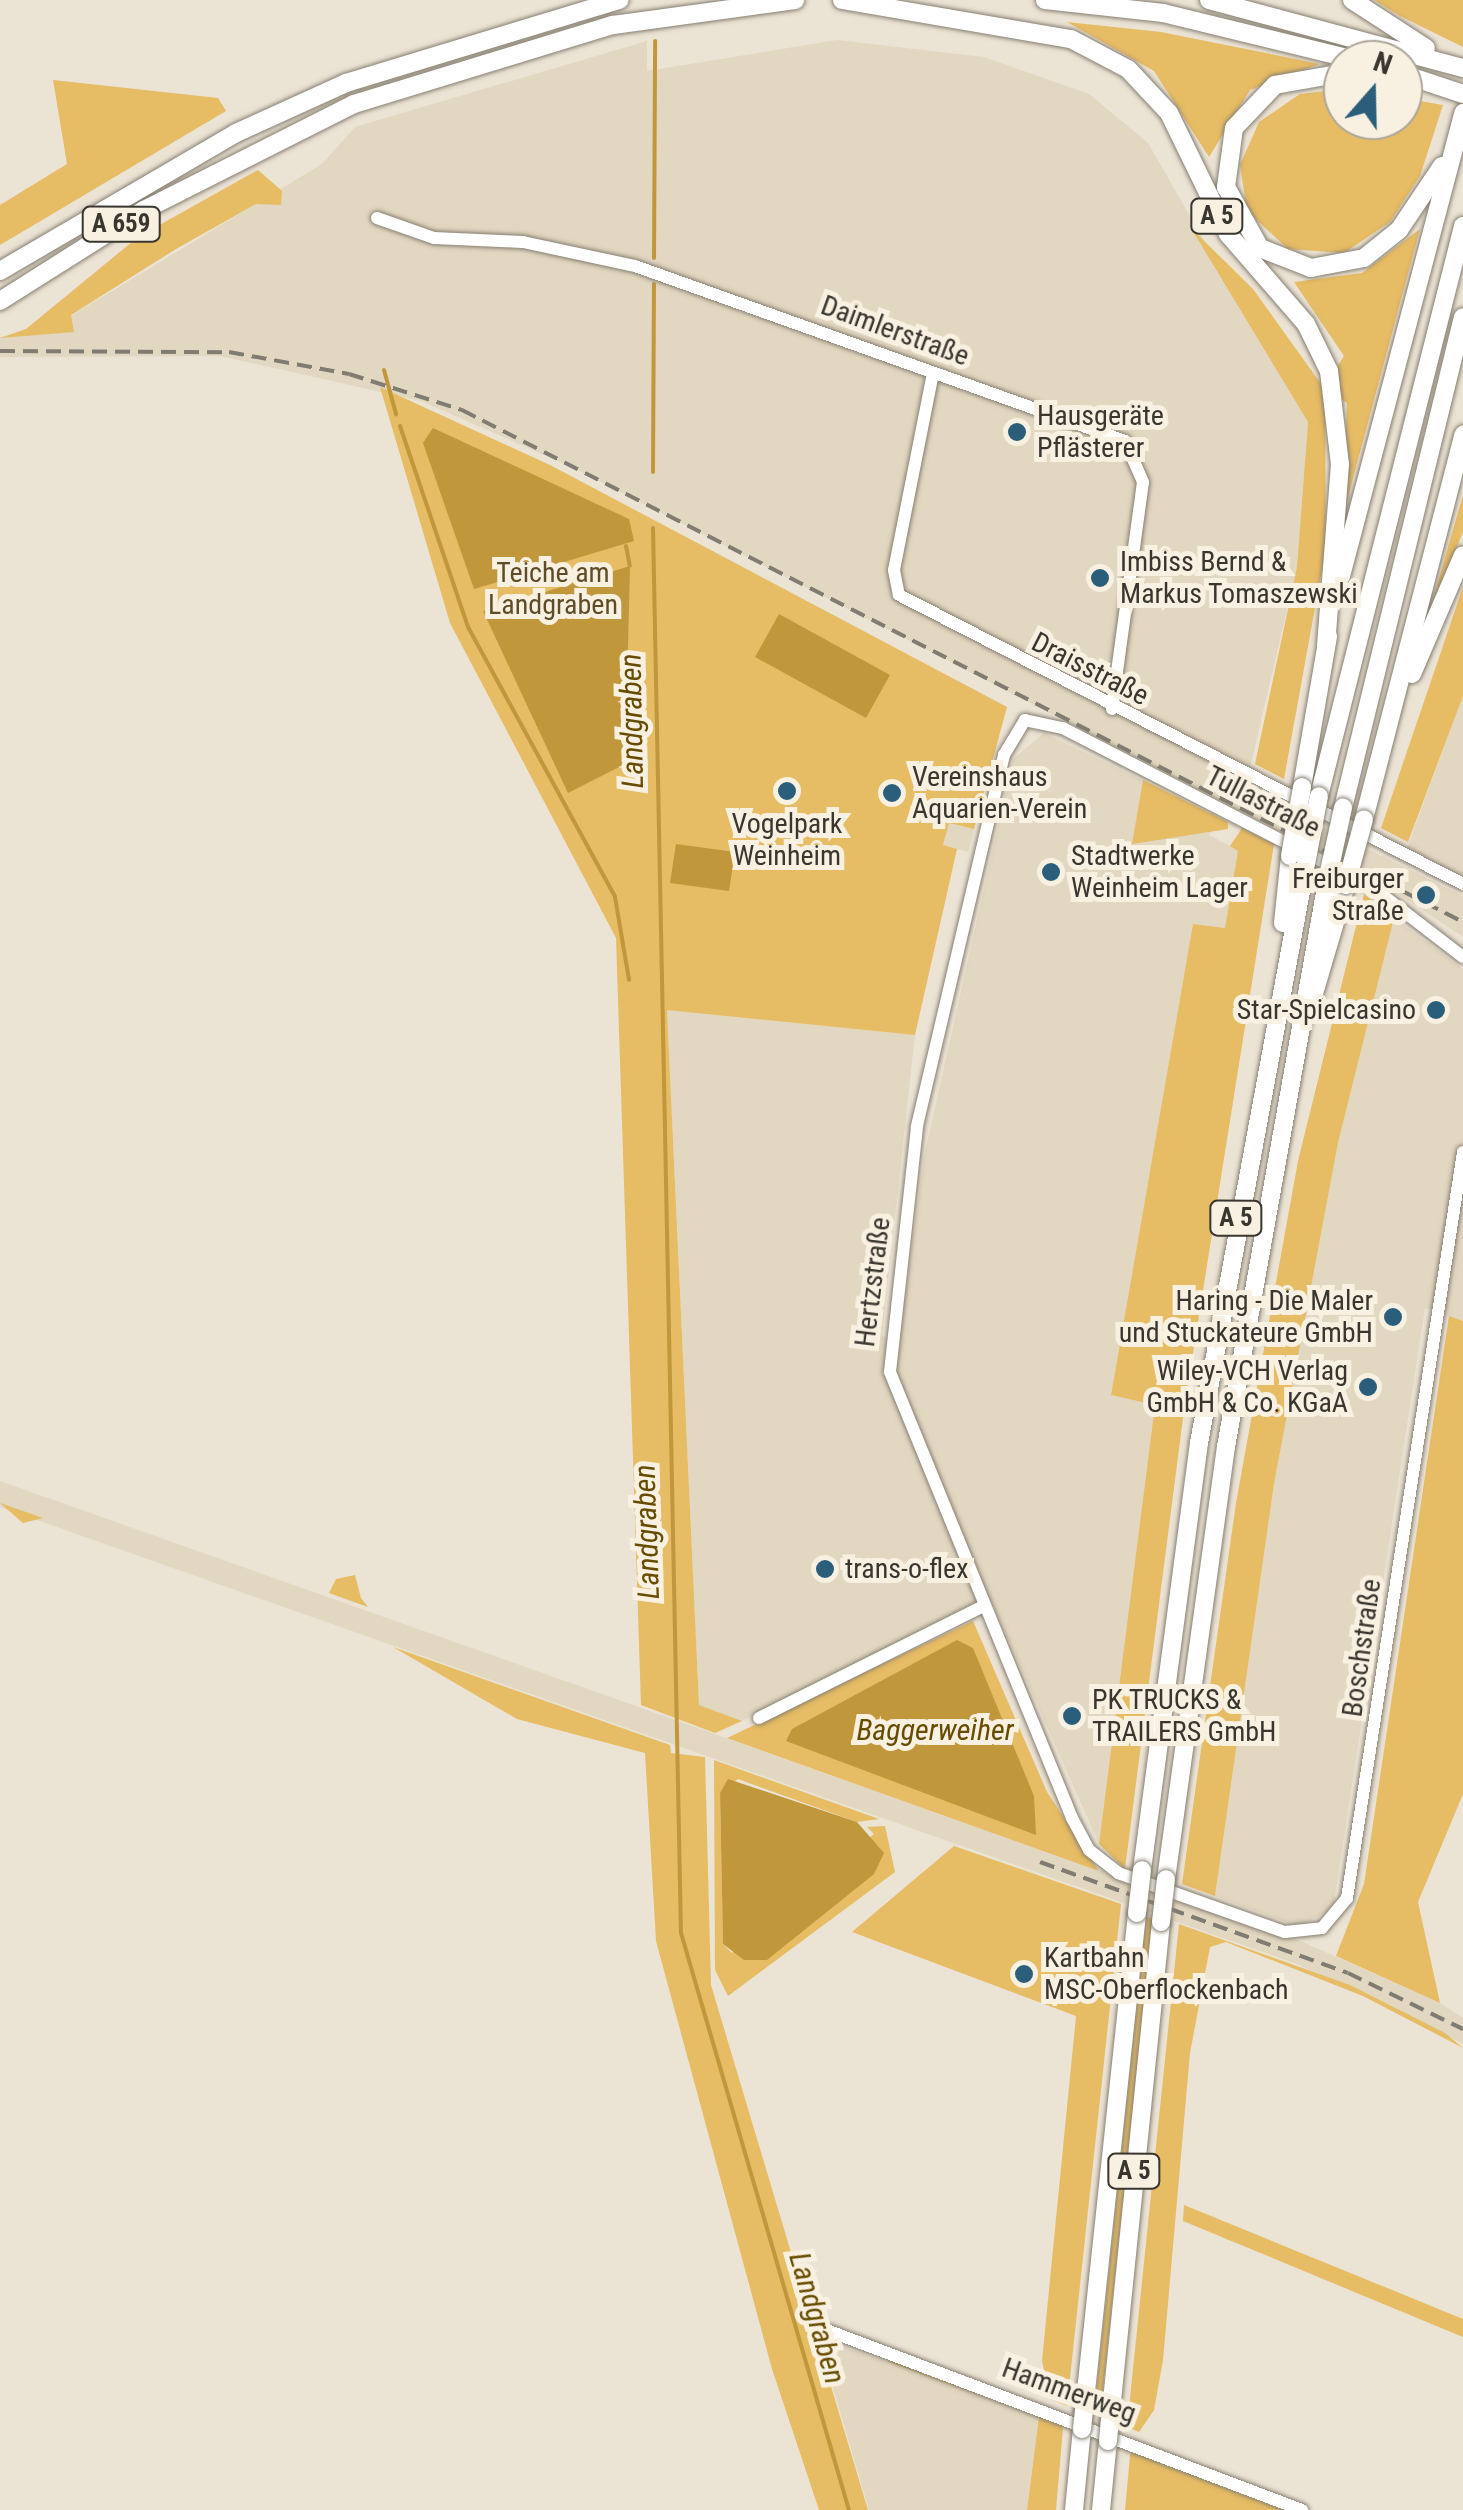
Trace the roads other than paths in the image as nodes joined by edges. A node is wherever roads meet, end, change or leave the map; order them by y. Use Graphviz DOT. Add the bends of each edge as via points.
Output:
graph roads {
  1 [pos="620,0"];
  2 [pos="795,0"];
  3 [pos="842,0"];
  4 [pos="1045,0"];
  5 [pos="1209,0"];
  6 [pos="1352,0"];
  7 [pos="1323,52"];
  8 [pos="1457,66"];
  9 [pos="1323,75"];
  10 [pos="1423,81"];
  11 [pos="1463,94"];
  12 [pos="1462,115"];
  13 [pos="1451,153"];
  14 [pos="378,218"];
  15 [pos="1463,226"];
  16 [pos="0,271"];
  17 [pos="0,300"];
  18 [pos="1463,317"];
  19 [pos="932,372"];
  20 [pos="1463,435"];
  21 [pos="1463,554"];
  22 [pos="1326,647"];
  23 [pos="1112,709"];
  24 [pos="1025,720"];
  25 [pos="1391,726"];
  26 [pos="1310,791"];
  27 [pos="1463,884"];
  28 [pos="1463,957"];
  29 [pos="1288,1074"];
  30 [pos="1463,1152"];
  31 [pos="982,1607"];
  32 [pos="759,1718"];
  33 [pos="1118,1873"];
  34 [pos="816,2326"];
  35 [pos="1074,2510"];
  36 [pos="1101,2510"];
  37 [pos="1302,2510"];
  1 -- 16 [label="highway, A 659" via="422,54 243,129"];
  2 -- 17 [label="highway, A 659" via="613,25 506,52 254,150"];
  3 -- 22 [label="highway, A 5" via="1071,39 1128,69 1170,113 1220,221 1306,324 1334,386 1340,464"];
  4 -- 7 [label="highway" via="1163,13"];
  5 -- 8 [label="highway"];
  6 -- 8 [label="highway"];
  9 -- 13 [label="highway" via="1286,80 1234,128 1226,187 1260,248 1311,268 1364,258 1399,230"];
  10 -- 11 [label="highway"];
  12 -- 13 [label="highway"];
  13 -- 22 [label="highway, A 5"];
  14 -- 19 [label="street, Daimlerstraße" via="434,238 523,242 635,266"];
  15 -- 26 [label="highway, A 5"];
  18 -- 29 [label="highway, A 5, bridge" via="1343,808"];
  19 -- 23 [label="street, Draisstraße" via="894,570 900,595"];
  19 -- 23 [label="street, Daimlerstraße" via="1136,452 1143,482"];
  20 -- 25 [label="highway"];
  21 -- 25 [label="highway"];
  22 -- 26 [label="highway, A 5"];
  23 -- 27 [label="street, Draisstraße"];
  24 -- 28 [label="street, Tullastraße" via="1062,728 1372,887"];
  24 -- 31 [label="street, Hertzstraße" via="1004,755 917,1127 889,1346 893,1386"];
  25 -- 29 [label="highway, bridge"];
  26 -- 35 [label="highway, A 5, bridge" via="1199,1443 1142,1870"];
  29 -- 36 [label="highway, A 5, bridge" via="1166,1879"];
  30 -- 33 [label="street, Boschstraße" via="1342,1908 1322,1928 1294,1934"];
  31 -- 32 [label="street"];
  31 -- 33 [label="street, Hertzstraße" via="1072,1818 1089,1850"];
  34 -- 37 [label="street, Hammerweg"];
}
